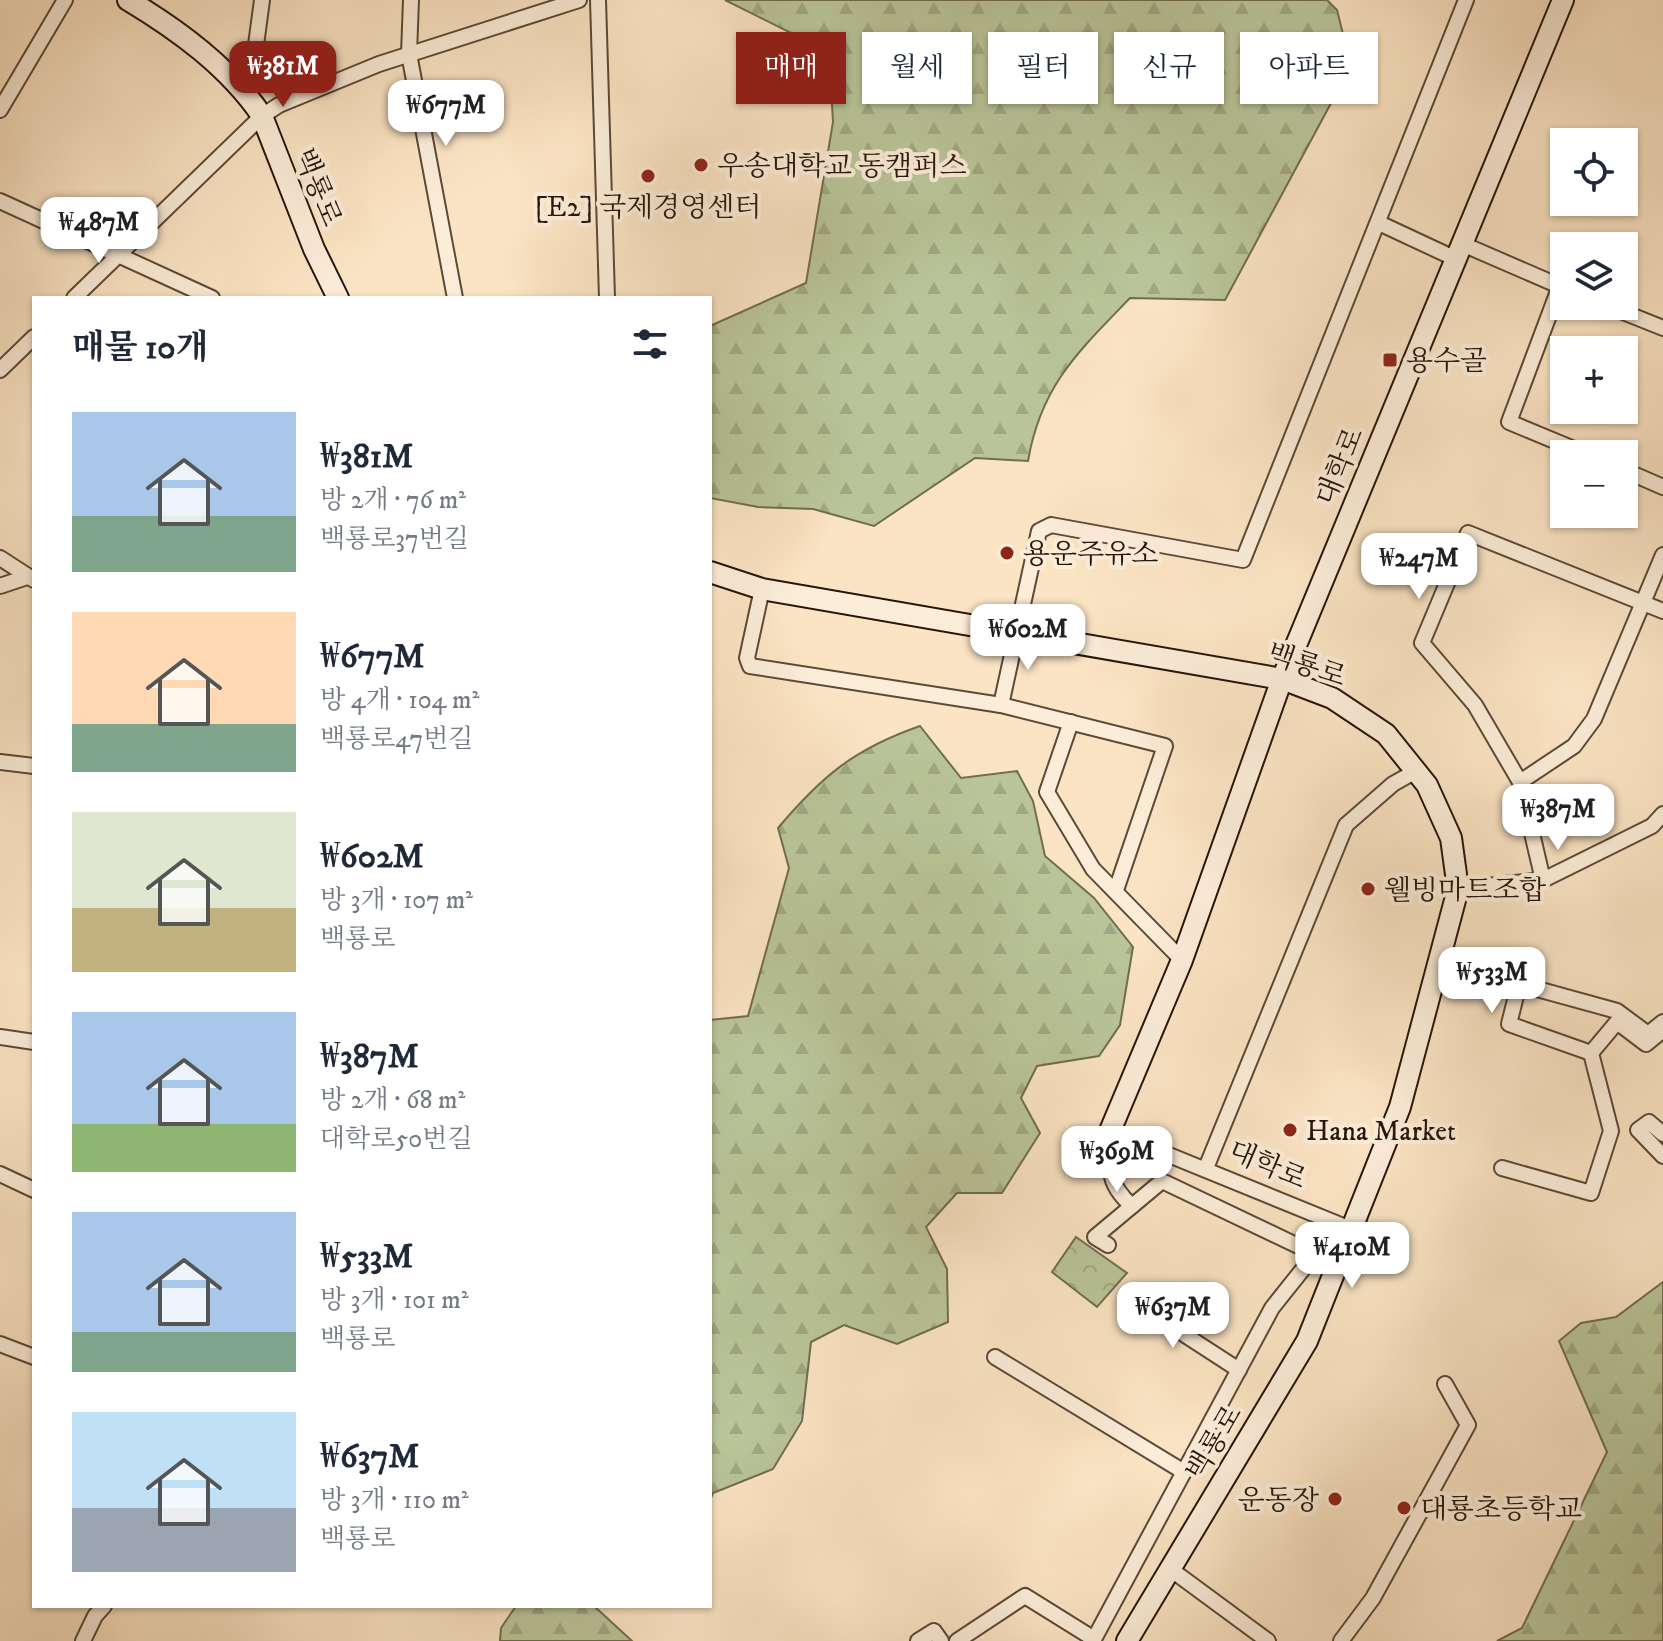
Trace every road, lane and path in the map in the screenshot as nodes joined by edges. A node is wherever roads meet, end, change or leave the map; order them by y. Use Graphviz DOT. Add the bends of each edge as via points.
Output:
graph roads {
  1 [pos="65,0"];
  2 [pos="128,0"];
  3 [pos="262,0"];
  4 [pos="411,0"];
  5 [pos="579,0"];
  6 [pos="598,0"];
  7 [pos="1466,0"];
  8 [pos="1563,0"];
  9 [pos="409,54"];
  10 [pos="249,97"];
  11 [pos="0,110"];
  12 [pos="262,116"];
  13 [pos="0,201"];
  14 [pos="1379,223"];
  15 [pos="1457,251"];
  16 [pos="121,253"];
  17 [pos="1550,283"];
  18 [pos="76,296"];
  19 [pos="208,296"];
  20 [pos="337,296"];
  21 [pos="455,296"];
  22 [pos="607,296"];
  23 [pos="1550,318"];
  24 [pos="1638,318"];
  25 [pos="1663,328"];
  26 [pos="32,339"];
  27 [pos="0,370"];
  28 [pos="1552,440"];
  29 [pos="1638,476"];
  30 [pos="1663,487"];
  31 [pos="1663,555"];
  32 [pos="0,558"];
  33 [pos="712,573"];
  34 [pos="31,579"];
  35 [pos="0,586"];
  36 [pos="762,589"];
  37 [pos="1645,604"];
  38 [pos="1663,611"];
  39 [pos="1018,631"];
  40 [pos="1282,679"];
  41 [pos="1001,705"];
  42 [pos="1071,722"];
  43 [pos="0,762"];
  44 [pos="32,766"];
  45 [pos="1416,771"];
  46 [pos="1520,782"];
  47 [pos="1663,814"];
  48 [pos="1543,880"];
  49 [pos="1458,889"];
  50 [pos="1116,890"];
  51 [pos="1182,960"];
  52 [pos="1663,1022"];
  53 [pos="1663,1030"];
  54 [pos="0,1037"];
  55 [pos="32,1042"];
  56 [pos="1591,1053"];
  57 [pos="1114,1133"];
  58 [pos="1663,1134"];
  59 [pos="1663,1156"];
  60 [pos="1206,1168"];
  61 [pos="1502,1168"];
  62 [pos="0,1174"];
  63 [pos="32,1189"];
  64 [pos="1132,1206"];
  65 [pos="1353,1230"];
  66 [pos="1108,1245"];
  67 [pos="1128,1298"];
  68 [pos="0,1344"];
  69 [pos="32,1356"];
  70 [pos="995,1357"];
  71 [pos="1239,1370"];
  72 [pos="1445,1384"];
  73 [pos="1184,1472"];
  74 [pos="1169,1568"];
  75 [pos="103,1608"];
  76 [pos="938,1636"];
  77 [pos="1094,1640"];
  78 [pos="83,1641"];
  79 [pos="918,1641"];
  80 [pos="957,1641"];
  81 [pos="1127,1641"];
  82 [pos="1268,1641"];
  83 [pos="1341,1641"];
  1 -- 11 [label="street"];
  2 -- 10 [label="main road, 백룡로" via="177,29"];
  3 -- 10 [label="street"];
  4 -- 9 [label="street"];
  5 -- 9 [label="street"];
  6 -- 22 [label="street"];
  7 -- 14 [label="street"];
  8 -- 15 [label="main road, 대학로"];
  9 -- 12 [label="street"];
  9 -- 21 [label="street"];
  10 -- 12 [label="main road, 백룡로"];
  12 -- 16 [label="street"];
  12 -- 20 [label="main road, 백룡로"];
  13 -- 16 [label="street"];
  14 -- 15 [label="street"];
  14 -- 39 [label="street" via="1243,560 1051,525 1039,531"];
  15 -- 17 [label="street"];
  15 -- 40 [label="main road, 대학로"];
  16 -- 18 [label="street"];
  16 -- 19 [label="street"];
  23 -- 28 [label="street" via="1509,422"];
  24 -- 25 [label="street"];
  26 -- 27 [label="street"];
  29 -- 30 [label="street"];
  31 -- 37 [label="street"];
  32 -- 34 [label="street"];
  33 -- 36 [label="main road, 백룡로"];
  34 -- 35 [label="street"];
  36 -- 39 [label="main road, 백룡로"];
  36 -- 41 [label="street" via="747,658 750,666"];
  37 -- 38 [label="street"];
  37 -- 46 [label="street" via="1594,719 1574,746"];
  37 -- 46 [label="street" via="1468,533 1422,643 1475,705"];
  39 -- 40 [label="main road, 백룡로"];
  39 -- 41 [label="street"];
  40 -- 45 [label="main road, 백룡로" via="1332,698 1386,734"];
  40 -- 51 [label="main road, 대학로"];
  41 -- 42 [label="street"];
  42 -- 50 [label="street" via="1047,792 1093,869"];
  42 -- 50 [label="street" via="1165,746"];
  43 -- 44 [label="street"];
  45 -- 49 [label="main road, 백룡로" via="1451,838"];
  45 -- 60 [label="street, 대학로" via="1346,825"];
  46 -- 48 [label="street"];
  47 -- 48 [label="street" via="1652,826"];
  48 -- 49 [label="street"];
  49 -- 65 [label="main road, 백룡로" via="1400,1107"];
  50 -- 51 [label="street"];
  51 -- 57 [label="main road, 대학로"];
  52 -- 56 [label="street" via="1648,1034 1617,1011 1519,984 1509,1024"];
  53 -- 56 [label="street" via="1646,1044 1617,1022"];
  54 -- 55 [label="street"];
  56 -- 61 [label="street" via="1611,1131 1591,1193"];
  57 -- 60 [label="street, 대학로"];
  57 -- 64 [label="street" via="1110,1170 1115,1191"];
  58 -- 59 [label="street" via="1649,1122 1638,1130"];
  60 -- 65 [label="street, 대학로"];
  62 -- 63 [label="street"];
  64 -- 66 [label="street" via="1095,1237"];
  64 -- 71 [label="street" via="1162,1181 1315,1254 1272,1308"];
  65 -- 74 [label="main road, 백룡로" via="1307,1341"];
  67 -- 71 [label="street"];
  68 -- 69 [label="street"];
  70 -- 73 [label="street"];
  71 -- 73 [label="street"];
  72 -- 83 [label="street" via="1468,1425 1373,1598"];
  73 -- 77 [label="street"];
  74 -- 81 [label="main road, 백룡로"];
  74 -- 82 [label="street"];
  75 -- 78 [label="street"];
  76 -- 79 [label="street"];
  77 -- 80 [label="street" via="1025,1596"];
}
